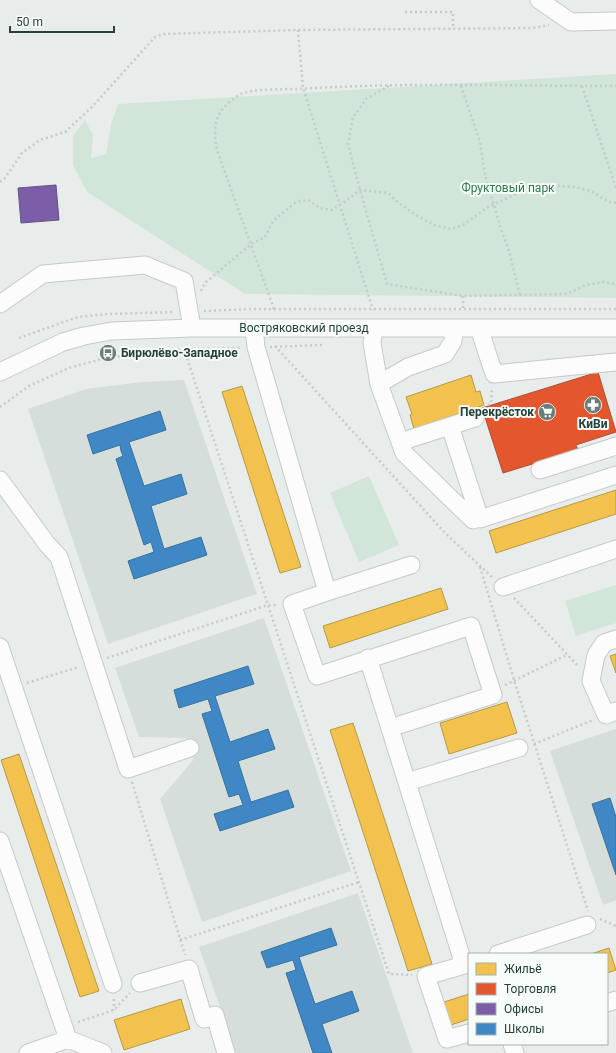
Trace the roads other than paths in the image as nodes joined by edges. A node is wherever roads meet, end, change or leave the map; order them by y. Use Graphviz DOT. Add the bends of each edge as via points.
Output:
graph roads {
  1 [pos="539,0"];
  2 [pos="616,21"];
  3 [pos="0,304"];
  4 [pos="192,328"];
  5 [pos="254,328"];
  6 [pos="374,328"];
  7 [pos="454,328"];
  8 [pos="480,328"];
  9 [pos="616,328"];
  10 [pos="616,362"];
  11 [pos="1,366"];
  12 [pos="379,384"];
  13 [pos="475,418"];
  14 [pos="450,426"];
  15 [pos="400,442"];
  16 [pos="616,446"];
  17 [pos="540,470"];
  18 [pos="616,475"];
  19 [pos="0,480"];
  20 [pos="473,520"];
  21 [pos="616,549"];
  22 [pos="411,565"];
  23 [pos="503,587"];
  24 [pos="327,592"];
  25 [pos="616,639"];
  26 [pos="0,647"];
  27 [pos="368,658"];
  28 [pos="611,713"];
  29 [pos="390,728"];
  30 [pos="527,746"];
  31 [pos="190,748"];
  32 [pos="407,782"];
  33 [pos="0,841"];
  34 [pos="591,919"];
  35 [pos="501,953"];
  36 [pos="467,964"];
  37 [pos="140,983"];
  38 [pos="113,984"];
  39 [pos="66,1033"];
  40 [pos="468,1033"];
  41 [pos="28,1053"];
  42 [pos="103,1053"];
  43 [pos="226,1053"];
  1 -- 2 [label="street" via="571,22"];
  3 -- 4 [label="street" via="43,274 145,265 184,281"];
  4 -- 5 [label="street, Востряковский проезд"];
  4 -- 11 [label="street, Востряковский проезд" via="84,336"];
  5 -- 6 [label="street, Востряковский проезд"];
  5 -- 24 [label="street" via="256,347"];
  6 -- 7 [label="street, Востряковский проезд"];
  6 -- 12 [label="street" via="372,343"];
  7 -- 8 [label="street, Востряковский проезд"];
  7 -- 12 [label="street" via="453,341 445,354 408,367"];
  8 -- 9 [label="street, Востряковский проезд"];
  8 -- 10 [label="street" via="494,374"];
  12 -- 15 [label="street"];
  13 -- 14 [label="street"];
  14 -- 15 [label="street"];
  14 -- 18 [label="street" via="480,519"];
  15 -- 20 [label="street" via="404,453"];
  16 -- 17 [label="street"];
  19 -- 31 [label="street" via="59,557 128,769"];
  21 -- 23 [label="street"];
  22 -- 24 [label="street"];
  24 -- 27 [label="street" via="292,604 317,676"];
  25 -- 28 [label="street" via="604,643 596,655 591,680"];
  26 -- 38 [label="street"];
  27 -- 29 [label="street"];
  27 -- 29 [label="street" via="471,626 492,690 493,695"];
  29 -- 32 [label="street"];
  30 -- 32 [label="street"];
  32 -- 36 [label="street"];
  33 -- 39 [label="street"];
  34 -- 35 [label="street"];
  36 -- 40 [label="street" via="426,976 447,1039"];
  37 -- 43 [label="street" via="189,969 204,1019 215,1015"];
  39 -- 41 [label="street"];
  39 -- 42 [label="street"];
}
